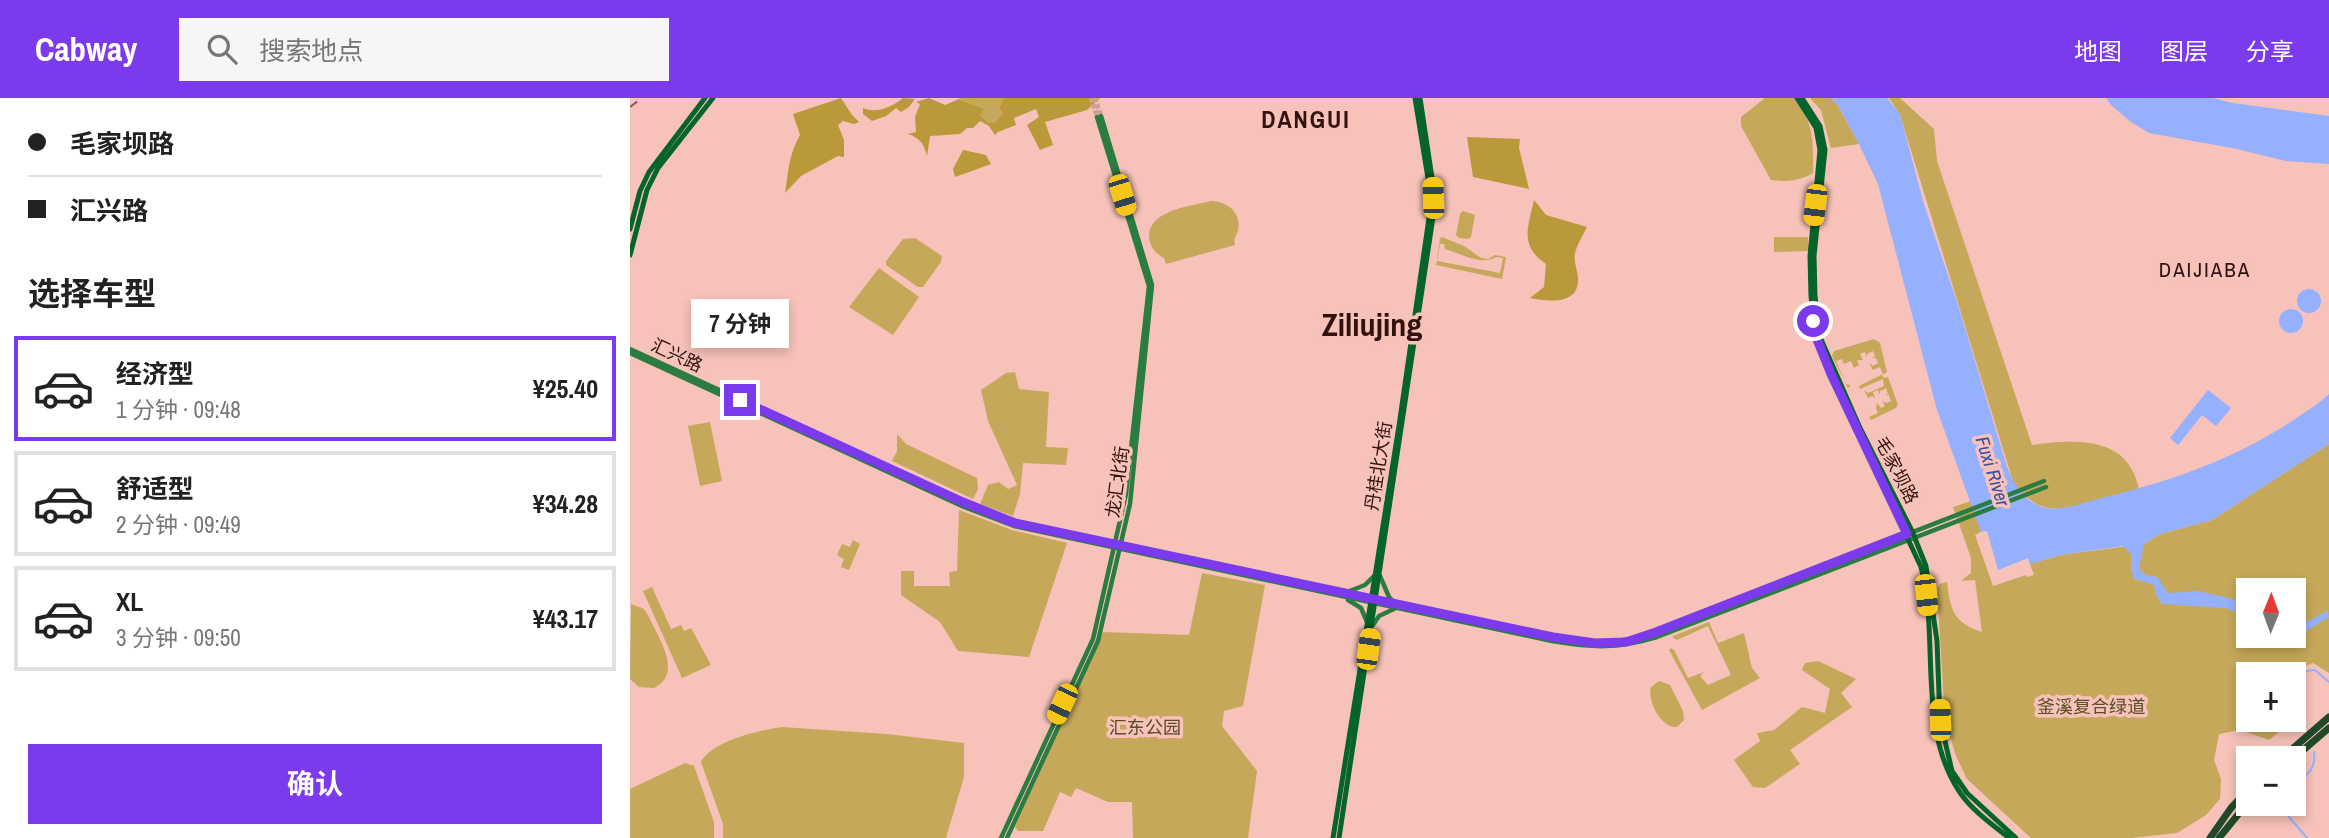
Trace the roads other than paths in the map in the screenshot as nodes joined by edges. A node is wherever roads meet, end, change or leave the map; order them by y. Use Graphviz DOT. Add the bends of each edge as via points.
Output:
graph roads {
  1 [pos="705,98"];
  2 [pos="713,98"];
  3 [pos="1417,98"];
  4 [pos="1800,98"];
  5 [pos="1099,116"];
  6 [pos="630,229"];
  7 [pos="630,256"];
  8 [pos="630,351"];
  9 [pos="2045,484"];
  10 [pos="1911,535"];
  11 [pos="1118,547"];
  12 [pos="1378,574"];
  13 [pos="1338,594"];
  14 [pos="1373,601"];
  15 [pos="1397,606"];
  16 [pos="1370,624"];
  17 [pos="2329,717"];
  18 [pos="2329,728"];
  19 [pos="2296,746"];
  20 [pos="2306,748"];
  21 [pos="2236,803"];
  22 [pos="2237,816"];
  23 [pos="1001,838"];
  24 [pos="1007,838"];
  25 [pos="1333,838"];
  26 [pos="1339,838"];
  27 [pos="2009,838"];
  28 [pos="2015,838"];
  29 [pos="2210,838"];
  30 [pos="2219,838"];
  1 -- 6 [label="main road" via="649,172"];
  2 -- 7 [label="main road" via="658,168 647,190"];
  3 -- 12 [label="main road, 丹桂北大街" via="1432,178 1433,217"];
  4 -- 10 [label="main road, 毛家坝路" via="1816,128 1821,150 1810,256 1816,337 1882,485"];
  5 -- 11 [label="main road, 龙汇北街" via="1152,285 1130,504"];
  8 -- 11 [label="main road, 汇兴路" via="1015,523"];
  9 -- 10 [label="main road"];
  10 -- 15 [label="main road" via="1656,632 1612,643 1553,637"];
  10 -- 27 [label="main road, 毛家坝路" via="1925,582 1936,736 1948,773 1962,796"];
  10 -- 28 [label="main road, 毛家坝路" via="1926,566 1931,590 1940,720 1952,771 1974,801"];
  11 -- 13 [label="main road, 汇兴路"];
  11 -- 23 [label="main road, 龙汇北街" via="1093,639"];
  11 -- 24 [label="main road, 龙汇北街" via="1098,641"];
  12 -- 13 [label="main road"];
  12 -- 14 [label="main road, 丹桂北大街"];
  12 -- 15 [label="main road"];
  13 -- 14 [label="main road"];
  13 -- 16 [label="main road" via="1361,608"];
  14 -- 15 [label="main road"];
  14 -- 16 [label="main road, 丹桂北大街"];
  15 -- 16 [label="main road"];
  16 -- 25 [label="main road, 丹桂北大街"];
  16 -- 26 [label="main road, 丹桂北大街"];
  17 -- 19 [label="highway"];
  18 -- 20 [label="highway"];
  21 -- 29 [label="highway"];
  22 -- 30 [label="highway"];
}
